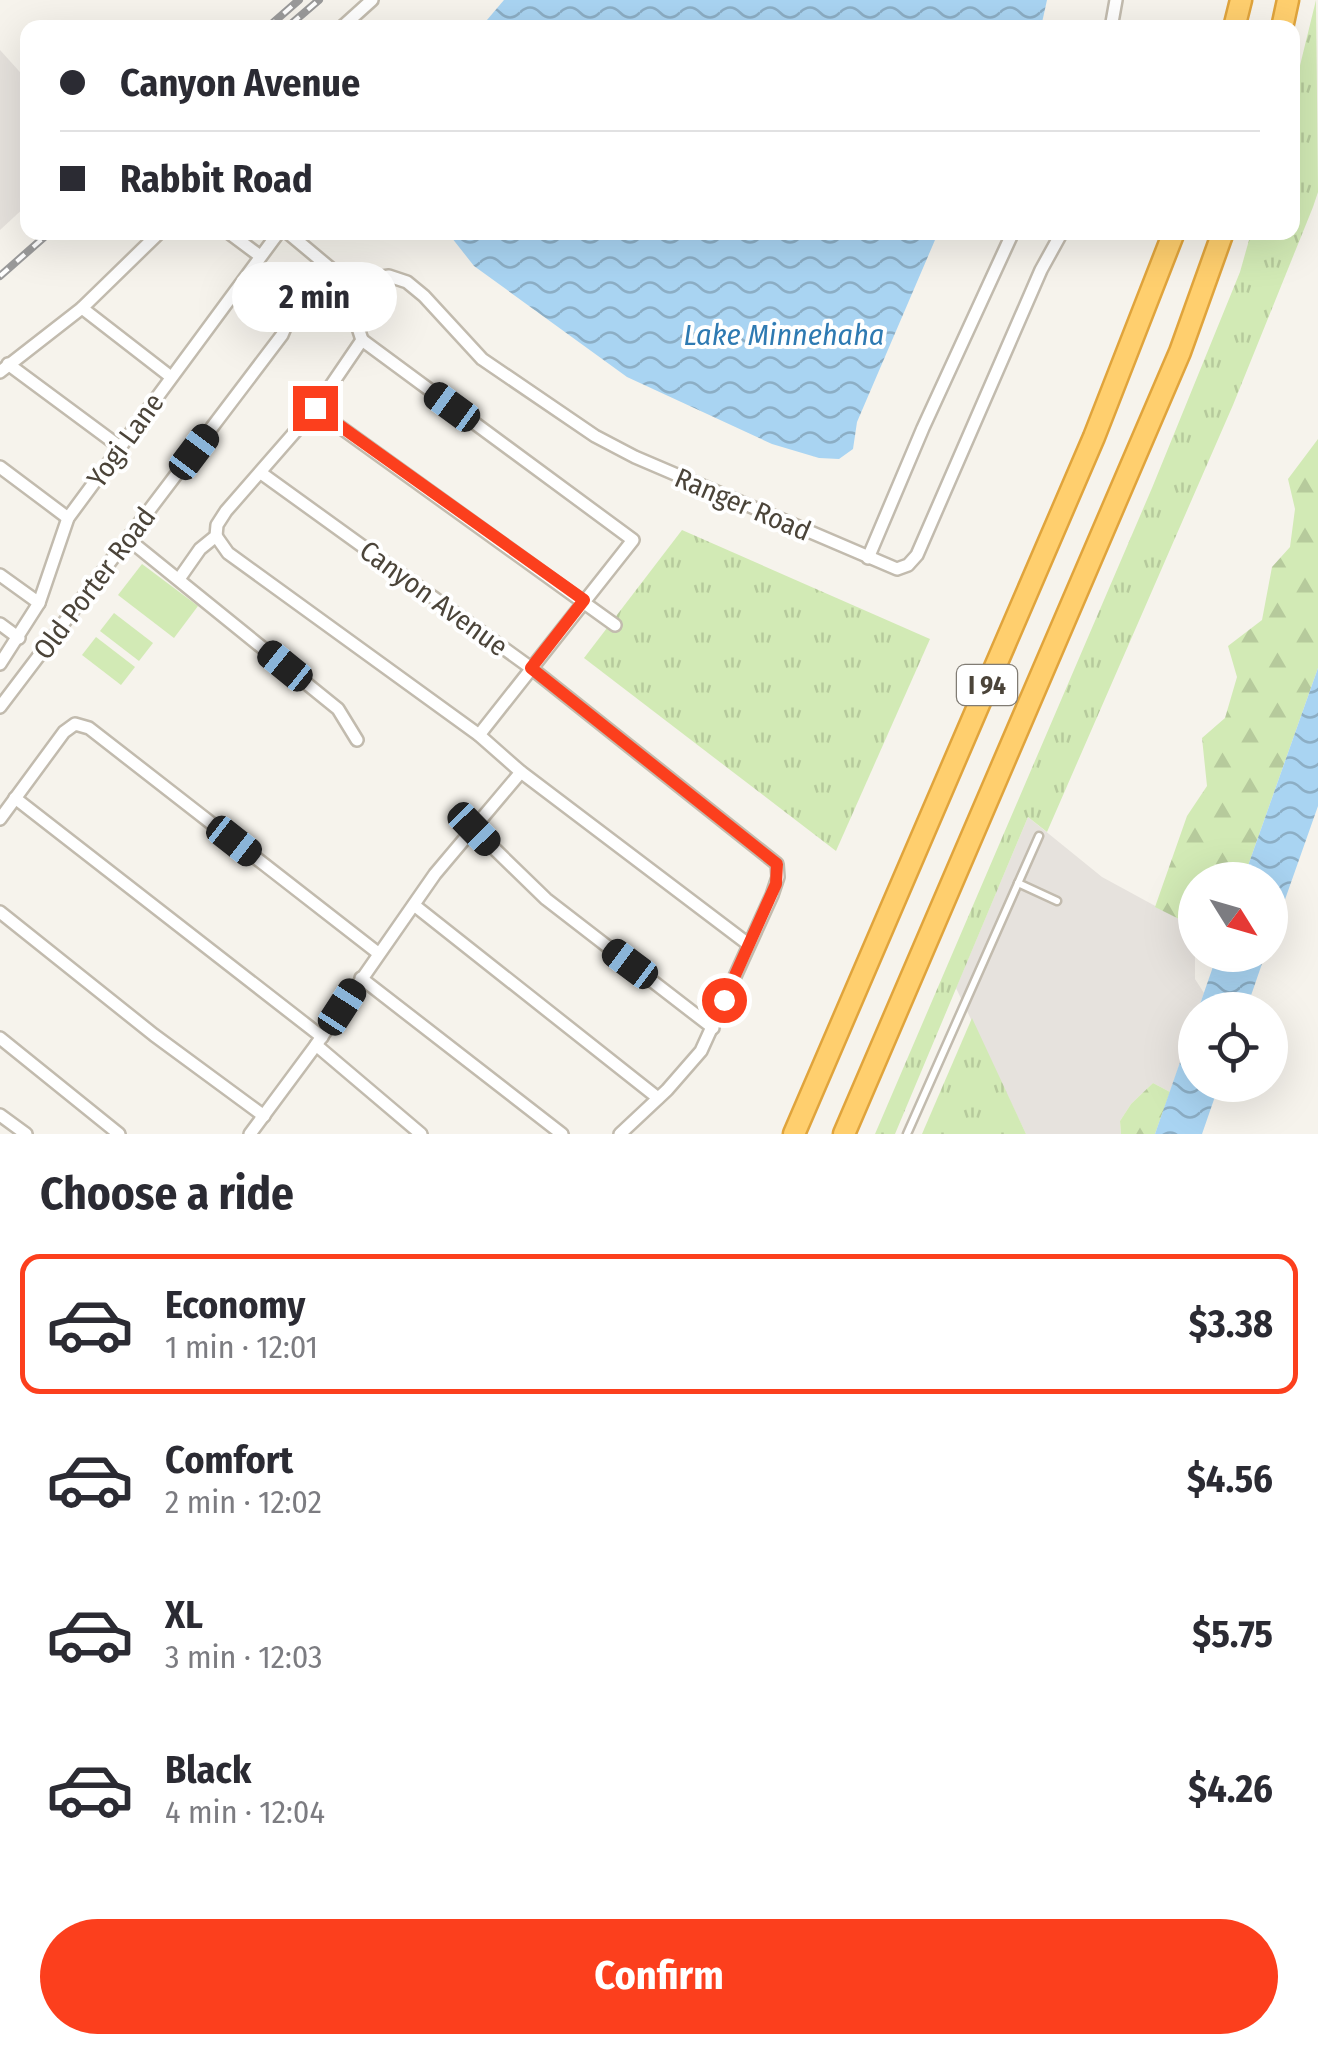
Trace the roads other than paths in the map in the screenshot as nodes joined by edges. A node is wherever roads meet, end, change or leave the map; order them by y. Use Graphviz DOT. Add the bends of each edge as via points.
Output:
graph roads {
  1 [pos="372,0"];
  2 [pos="350,20"];
  3 [pos="152,240"];
  4 [pos="239,240"];
  5 [pos="273,240"];
  6 [pos="296,240"];
  7 [pos="1009,240"];
  8 [pos="1058,240"];
  9 [pos="1171,240"];
  10 [pos="1220,240"];
  11 [pos="260,256"];
  12 [pos="321,261"];
  13 [pos="342,278"];
  14 [pos="82,308"];
  15 [pos="362,340"];
  16 [pos="4,368"];
  17 [pos="171,377"];
  18 [pos="315,408"];
  19 [pos="120,447"];
  20 [pos="0,466"];
  21 [pos="261,473"];
  22 [pos="68,518"];
  23 [pos="216,536"];
  24 [pos="128,539"];
  25 [pos="868,558"];
  26 [pos="0,575"];
  27 [pos="180,578"];
  28 [pos="584,600"];
  29 [pos="39,603"];
  30 [pos="0,624"];
  31 [pos="615,625"];
  32 [pos="19,638"];
  33 [pos="0,664"];
  34 [pos="531,668"];
  35 [pos="0,707"];
  36 [pos="479,735"];
  37 [pos="357,740"];
  38 [pos="521,772"];
  39 [pos="15,798"];
  40 [pos="0,818"];
  41 [pos="474,829"];
  42 [pos="1039,836"];
  43 [pos="1018,883"];
  44 [pos="1056,901"];
  45 [pos="414,905"];
  46 [pos="0,912"];
  47 [pos="748,944"];
  48 [pos="378,954"];
  49 [pos="361,978"];
  50 [pos="712,1028"];
  51 [pos="0,1038"];
  52 [pos="319,1041"];
  53 [pos="658,1098"];
  54 [pos="0,1114"];
  55 [pos="264,1116"];
  56 [pos="26,1134"];
  57 [pos="119,1134"];
  58 [pos="250,1134"];
  59 [pos="421,1134"];
  60 [pos="562,1134"];
  61 [pos="620,1134"];
  62 [pos="794,1134"];
  63 [pos="844,1134"];
  64 [pos="907,1134"];
  1 -- 2 [label="street"];
  3 -- 14 [label="street"];
  4 -- 11 [label="street"];
  5 -- 11 [label="street, Yogi Lane"];
  6 -- 12 [label="street"];
  7 -- 25 [label="street"];
  8 -- 25 [label="street, Ranger Road" via="916,555 897,569"];
  9 -- 62 [label="highway, I 94" via="1101,420"];
  10 -- 63 [label="highway, I 94" via="1172,369"];
  11 -- 17 [label="street, Yogi Lane"];
  12 -- 13 [label="street"];
  12 -- 24 [label="street, Old Porter Road" via="282,335"];
  13 -- 15 [label="street"];
  13 -- 25 [label="street, Ranger Road" via="406,282 482,359 595,436"];
  14 -- 16 [label="street"];
  14 -- 17 [label="street"];
  15 -- 18 [label="street"];
  15 -- 28 [label="street" via="633,540"];
  16 -- 19 [label="street"];
  17 -- 19 [label="street, Yogi Lane"];
  18 -- 21 [label="street"];
  18 -- 28 [label="street"];
  19 -- 22 [label="street, Yogi Lane"];
  20 -- 22 [label="street"];
  21 -- 23 [label="street" via="226,511"];
  21 -- 34 [label="street, Canyon Avenue"];
  22 -- 29 [label="street, Yogi Lane"];
  23 -- 27 [label="street"];
  23 -- 36 [label="street" via="228,553"];
  24 -- 27 [label="street"];
  24 -- 35 [label="street, Old Porter Road"];
  26 -- 29 [label="street"];
  27 -- 37 [label="street" via="338,710"];
  28 -- 31 [label="street"];
  28 -- 34 [label="street"];
  29 -- 32 [label="street, Yogi Lane"];
  30 -- 32 [label="street"];
  32 -- 33 [label="street, Yogi Lane"];
  34 -- 36 [label="street"];
  34 -- 47 [label="street, Canyon Avenue" via="774,860 776,884"];
  36 -- 38 [label="street"];
  38 -- 41 [label="street"];
  38 -- 47 [label="street"];
  39 -- 40 [label="street"];
  39 -- 48 [label="street" via="64,732 75,724 89,728"];
  39 -- 52 [label="street"];
  41 -- 45 [label="street"];
  41 -- 50 [label="street" via="546,899"];
  42 -- 43 [label="lane"];
  43 -- 44 [label="lane"];
  43 -- 64 [label="lane"];
  45 -- 48 [label="street"];
  45 -- 53 [label="street"];
  46 -- 55 [label="street"];
  47 -- 50 [label="street, Canyon Avenue"];
  48 -- 49 [label="street"];
  49 -- 52 [label="street"];
  49 -- 60 [label="street"];
  50 -- 53 [label="street, Canyon Avenue"];
  51 -- 57 [label="street"];
  52 -- 55 [label="street"];
  52 -- 59 [label="street"];
  53 -- 61 [label="street, Canyon Avenue"];
  54 -- 56 [label="street"];
  55 -- 58 [label="street"];
}
